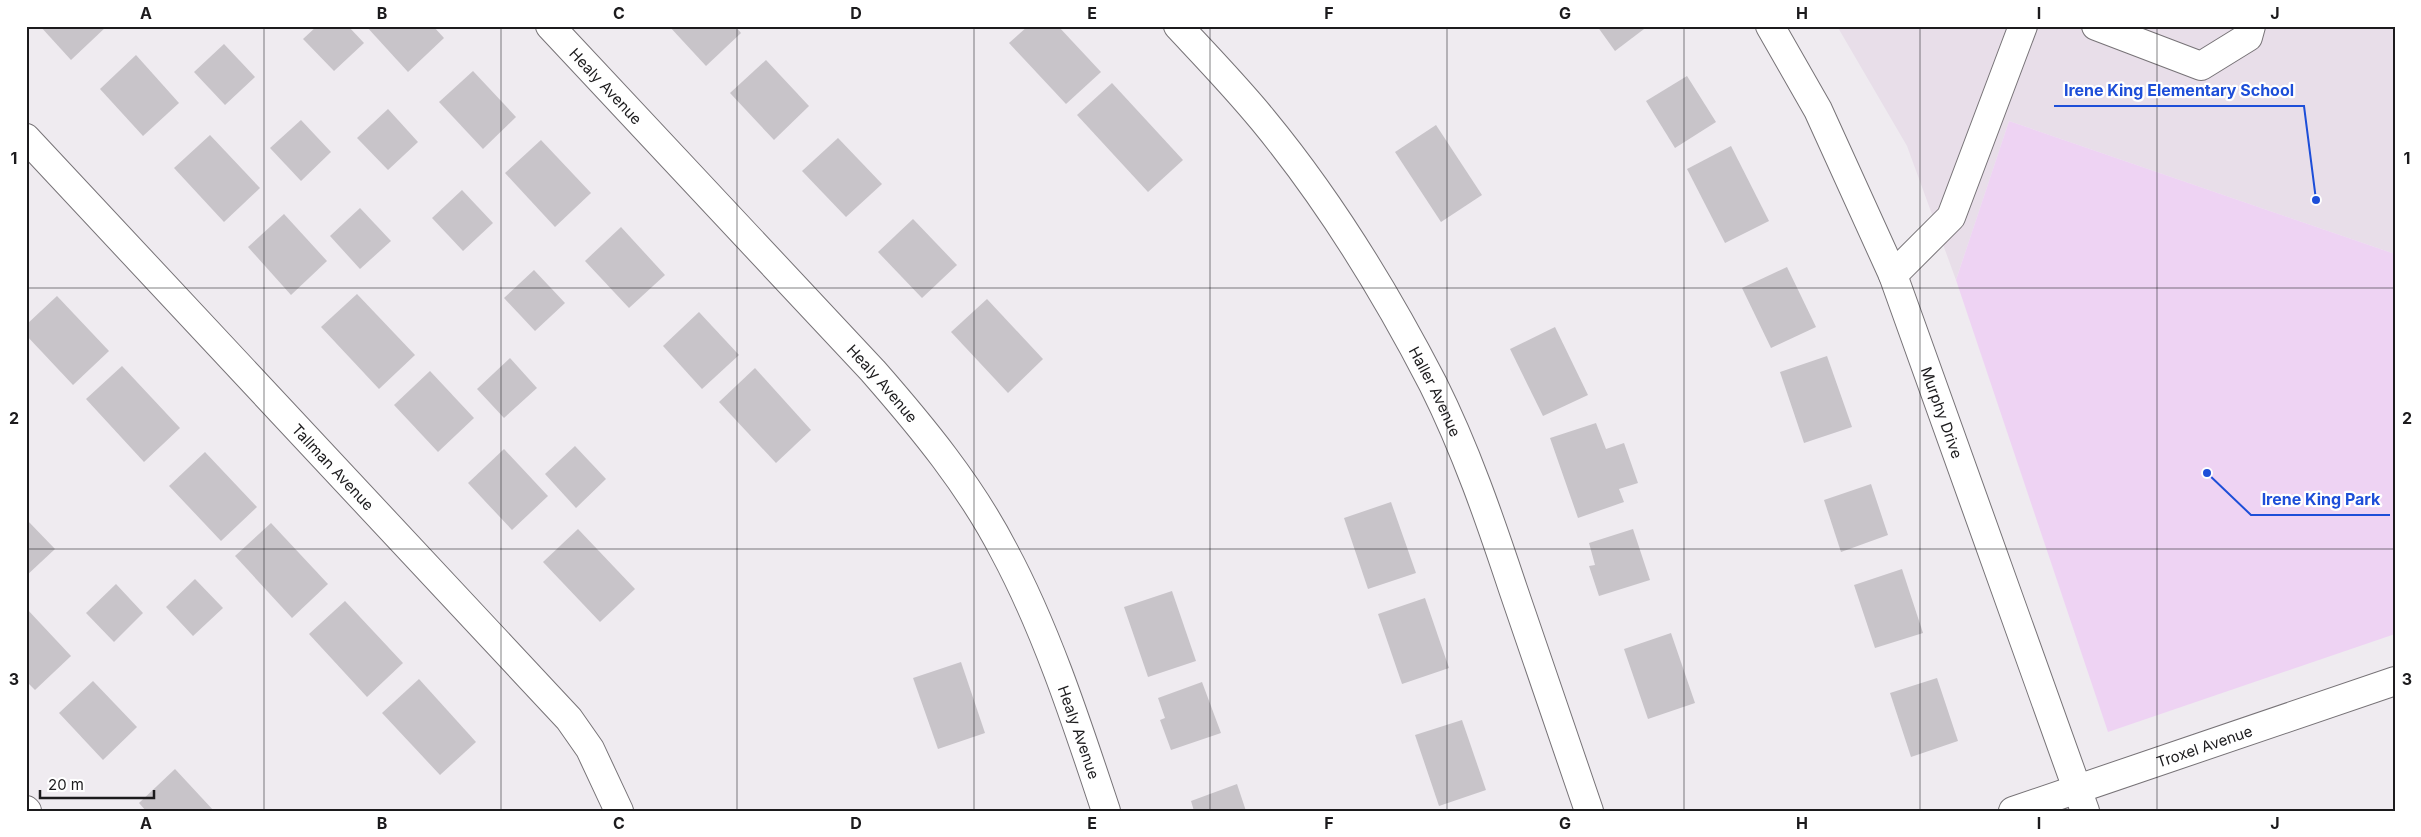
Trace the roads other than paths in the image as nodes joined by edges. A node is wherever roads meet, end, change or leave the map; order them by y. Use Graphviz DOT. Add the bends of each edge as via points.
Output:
graph roads {
  1 [pos="550,26"];
  2 [pos="1178,26"];
  3 [pos="1770,26"];
  4 [pos="2023,26"];
  5 [pos="2096,26"];
  6 [pos="2251,26"];
  7 [pos="26,138"];
  8 [pos="1893,275"];
  9 [pos="2395,680"];
  10 [pos="2081,800"];
  11 [pos="620,811"];
  12 [pos="1106,811"];
  13 [pos="1589,811"];
  14 [pos="2013,811"];
  1 -- 12 [label="street, Healy Avenue" via="873,371 921,425 965,486 1004,550 1039,626"];
  2 -- 13 [label="street, Haller Avenue" via="1263,119 1310,182 1386,299 1433,385 1469,464"];
  3 -- 8 [label="street, Murphy Drive" via="1818,110"];
  4 -- 8 [label="street" via="1951,217"];
  5 -- 6 [label="street" via="2201,66 2248,37"];
  7 -- 11 [label="street, Tallman Avenue" via="569,719 590,749"];
  8 -- 10 [label="street, Murphy Drive"];
  9 -- 10 [label="street, Troxel Avenue"];
  10 -- 14 [label="street, Troxel Avenue"];
}
